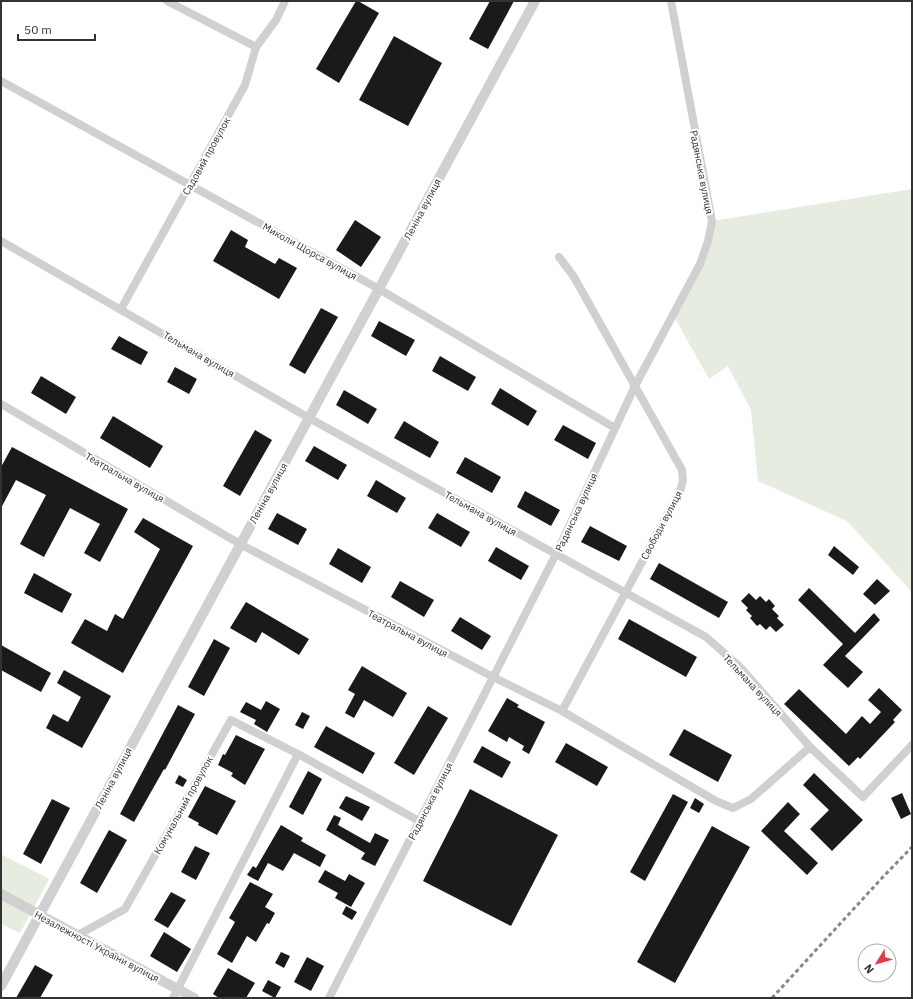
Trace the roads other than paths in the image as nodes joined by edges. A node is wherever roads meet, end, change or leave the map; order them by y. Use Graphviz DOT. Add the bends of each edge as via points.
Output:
graph roads {
  1 [pos="167,1"];
  2 [pos="285,1"];
  3 [pos="535,1"];
  4 [pos="671,1"];
  5 [pos="256,47"];
  6 [pos="1,81"];
  7 [pos="190,185"];
  8 [pos="1,241"];
  9 [pos="559,257"];
  10 [pos="379,289"];
  11 [pos="121,309"];
  12 [pos="635,386"];
  13 [pos="1,404"];
  14 [pos="309,418"];
  15 [pos="614,428"];
  16 [pos="240,544"];
  17 [pos="556,554"];
  18 [pos="626,592"];
  19 [pos="493,677"];
  20 [pos="562,711"];
  21 [pos="912,745"];
  22 [pos="810,747"];
  23 [pos="298,754"];
  24 [pos="419,821"];
  25 [pos="1,894"];
  26 [pos="39,915"];
  27 [pos="78,936"];
  28 [pos="1,986"];
  29 [pos="175,994"];
  30 [pos="194,998"];
  31 [pos="329,998"];
  1 -- 5 [label="street"];
  2 -- 5 [label="street, Садовий провулок" via="276,20"];
  3 -- 10 [label="street, Леніна вулиця"];
  4 -- 12 [label="street, Радянська вулиця" via="712,221 700,264"];
  5 -- 7 [label="street, Садовий провулок" via="246,85"];
  6 -- 7 [label="street, Миколи Щорса вулиця"];
  7 -- 10 [label="street, Миколи Щорса вулиця"];
  7 -- 11 [label="street, Садовий провулок"];
  8 -- 11 [label="street, Тельмана вулиця"];
  9 -- 12 [label="street, Свободи вулиця" via="574,277"];
  10 -- 14 [label="street, Леніна вулиця"];
  10 -- 15 [label="street, Миколи Щорса вулиця"];
  11 -- 14 [label="street, Тельмана вулиця"];
  12 -- 15 [label="street, Радянська вулиця"];
  12 -- 18 [label="street, Свободи вулиця" via="682,470 682,480 680,491"];
  13 -- 16 [label="street, Театральна вулиця"];
  14 -- 16 [label="street, Леніна вулиця"];
  14 -- 17 [label="street, Тельмана вулиця"];
  15 -- 17 [label="street, Радянська вулиця"];
  16 -- 19 [label="street, Театральна вулиця"];
  16 -- 26 [label="street, Леніна вулиця"];
  17 -- 18 [label="street, Тельмана вулиця"];
  17 -- 19 [label="street, Радянська вулиця"];
  18 -- 20 [label="street, Свободи вулиця"];
  18 -- 22 [label="street, Тельмана вулиця" via="706,637 740,667"];
  19 -- 20 [label="street, Театральна вулиця"];
  19 -- 24 [label="street, Радянська вулиця"];
  20 -- 22 [label="street, Театральна вулиця" via="716,801 733,808 751,799"];
  21 -- 22 [label="street, Тельмана вулиця" via="863,797"];
  23 -- 24 [label="street, Комунальний провулок"];
  23 -- 27 [label="street, Комунальний провулок" via="231,720 125,909"];
  23 -- 29 [label="street"];
  24 -- 31 [label="street, Радянська вулиця"];
  25 -- 26 [label="street, Незалежності України вулиця"];
  26 -- 27 [label="street, Незалежності України вулиця"];
  26 -- 28 [label="street, Леніна вулиця"];
  27 -- 29 [label="street, Незалежності України вулиця"];
  29 -- 30 [label="street, Незалежності України вулиця"];
}
